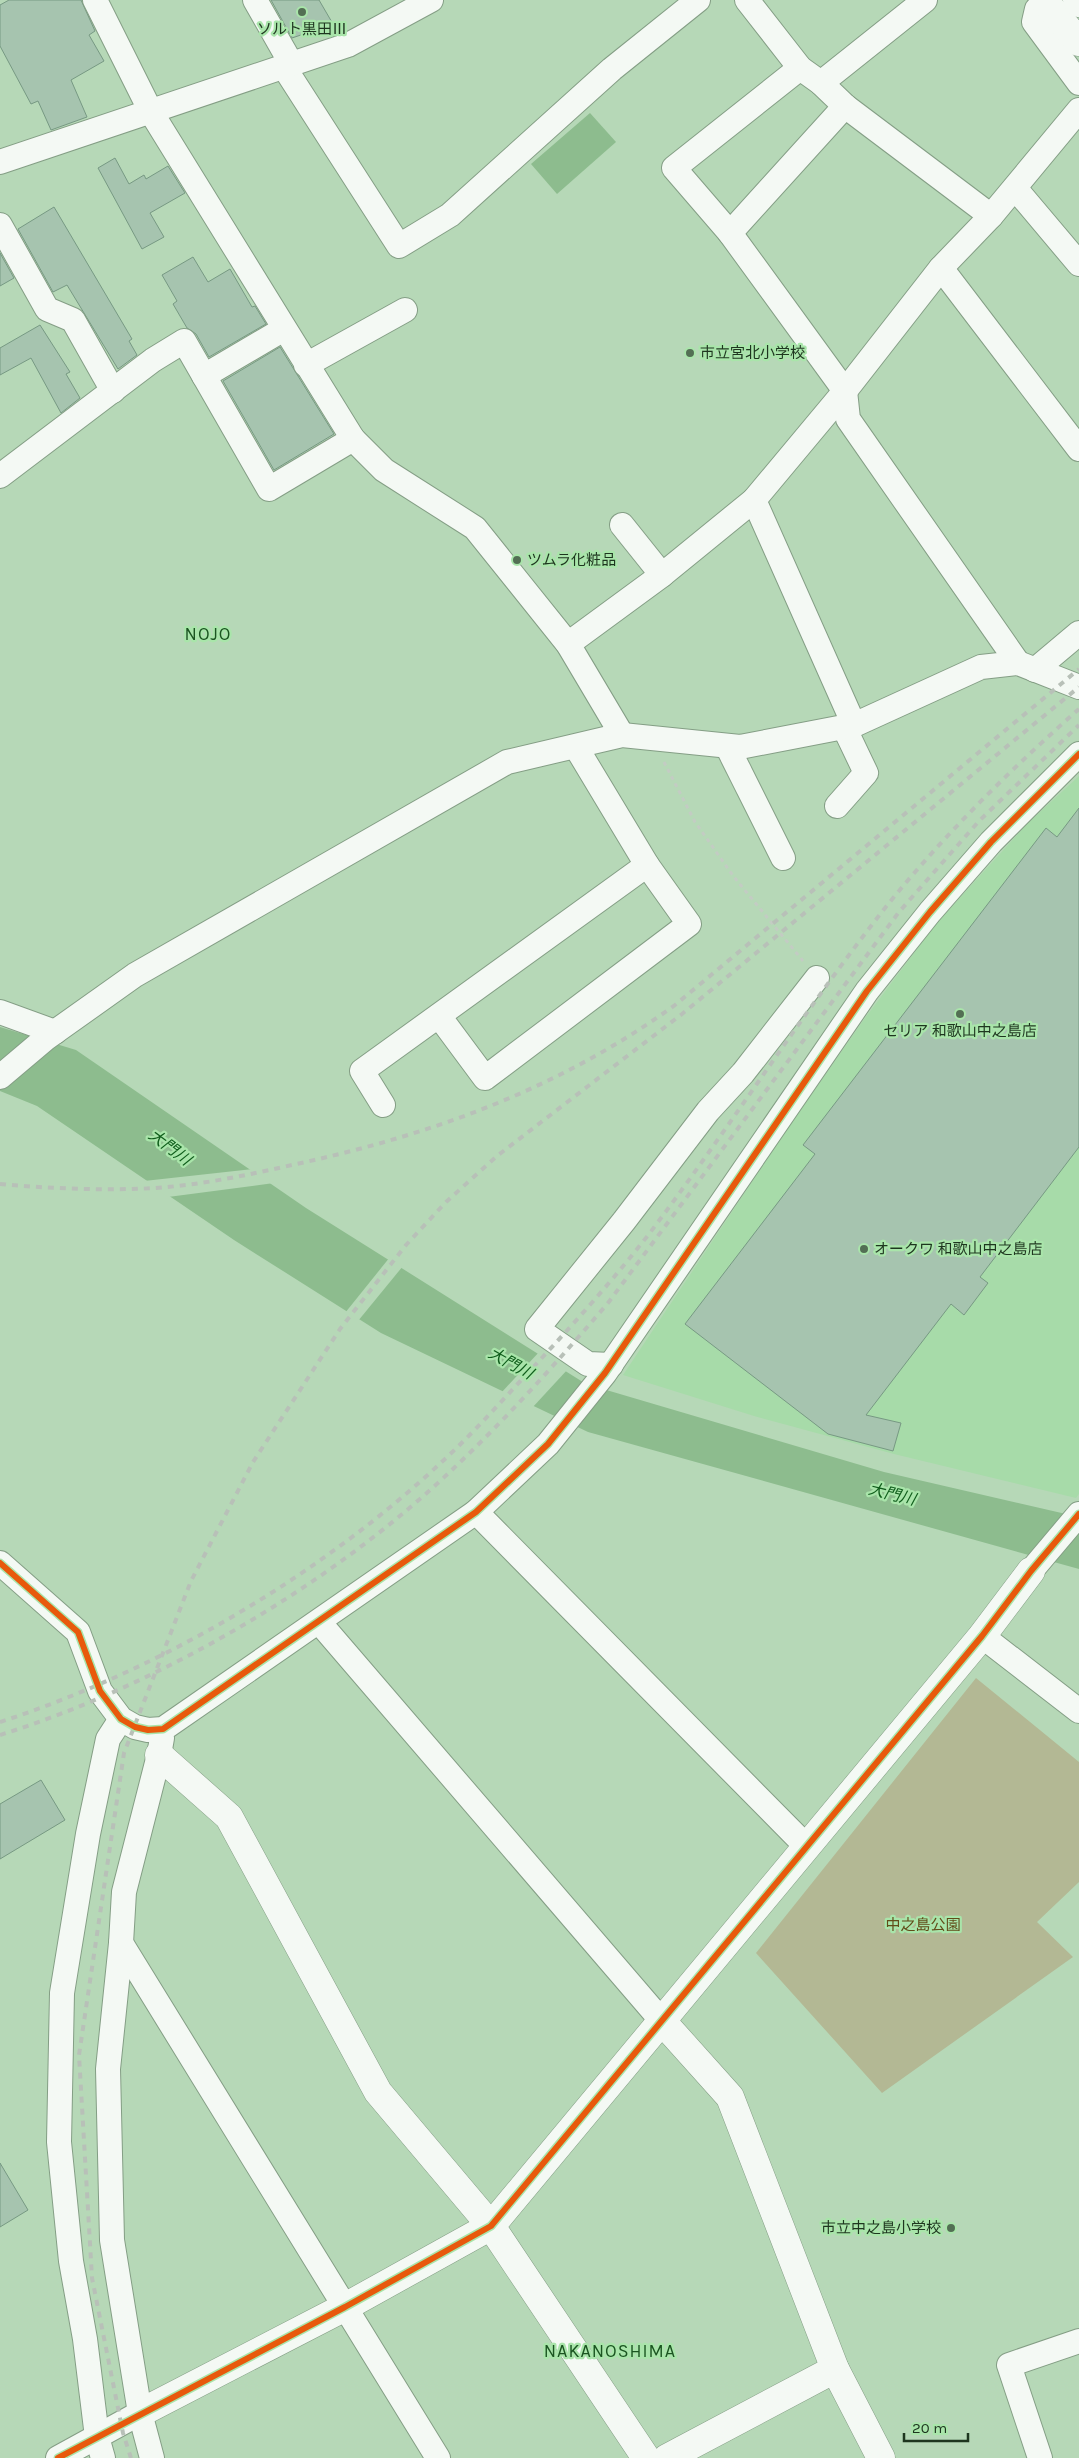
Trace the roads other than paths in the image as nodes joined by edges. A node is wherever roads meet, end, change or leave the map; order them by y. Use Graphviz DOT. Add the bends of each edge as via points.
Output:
graph roads {
  1 [pos="95,0"];
  2 [pos="256,0"];
  3 [pos="431,0"];
  4 [pos="698,0"];
  5 [pos="747,0"];
  6 [pos="925,0"];
  7 [pos="1077,0"];
  8 [pos="1047,1"];
  9 [pos="1079,3"];
  10 [pos="1076,37"];
  11 [pos="288,66"];
  12 [pos="800,68"];
  13 [pos="821,83"];
  14 [pos="1079,83"];
  15 [pos="845,106"];
  16 [pos="1079,110"];
  17 [pos="151,112"];
  18 [pos="0,162"];
  19 [pos="1014,188"];
  20 [pos="991,216"];
  21 [pos="0,225"];
  22 [pos="730,233"];
  23 [pos="1079,264"];
  24 [pos="941,268"];
  25 [pos="405,310"];
  26 [pos="284,329"];
  27 [pos="306,365"];
  28 [pos="204,376"];
  29 [pos="845,390"];
  30 [pos="112,391"];
  31 [pos="353,439"];
  32 [pos="1079,450"];
  33 [pos="0,476"];
  34 [pos="754,500"];
  35 [pos="622,525"];
  36 [pos="662,575"];
  37 [pos="1079,634"];
  38 [pos="568,644"];
  39 [pos="1026,666"];
  40 [pos="1079,687"];
  41 [pos="849,726"];
  42 [pos="622,735"];
  43 [pos="576,746"];
  44 [pos="727,746"];
  45 [pos="1079,754"];
  46 [pos="837,806"];
  47 [pos="776,855"];
  48 [pos="647,865"];
  49 [pos="817,978"];
  50 [pos="0,1012"];
  51 [pos="439,1016"];
  52 [pos="50,1036"];
  53 [pos="0,1077"];
  54 [pos="383,1106"];
  55 [pos="608,1369"];
  56 [pos="476,1512"];
  57 [pos="1079,1514"];
  58 [pos="2,1567"];
  59 [pos="1031,1571"];
  60 [pos="320,1622"];
  61 [pos="982,1636"];
  62 [pos="1079,1711"];
  63 [pos="121,1718"];
  64 [pos="161,1742"];
  65 [pos="806,1846"];
  66 [pos="121,1943"];
  67 [pos="661,2020"];
  68 [pos="491,2226"];
  69 [pos="345,2307"];
  70 [pos="1079,2340"];
  71 [pos="835,2369"];
  72 [pos="140,2413"];
  73 [pos="100,2447"];
  74 [pos="58,2458"];
  75 [pos="152,2458"];
  76 [pos="438,2458"];
  77 [pos="646,2458"];
  78 [pos="667,2458"];
  79 [pos="882,2458"];
  80 [pos="1040,2458"];
  1 -- 17 [label="street"];
  2 -- 11 [label="street"];
  3 -- 11 [label="street" via="348,44"];
  4 -- 11 [label="street" via="612,69 450,215 399,246"];
  5 -- 12 [label="street"];
  6 -- 13 [label="street"];
  7 -- 9 [label="street"];
  8 -- 10 [label="street"];
  8 -- 14 [label="street" via="1037,9 1034,22"];
  11 -- 17 [label="street"];
  12 -- 13 [label="street"];
  12 -- 22 [label="street" via="674,168"];
  13 -- 15 [label="street"];
  15 -- 20 [label="street"];
  15 -- 22 [label="street"];
  16 -- 19 [label="street"];
  17 -- 18 [label="street"];
  17 -- 26 [label="street"];
  19 -- 20 [label="street"];
  19 -- 23 [label="street"];
  20 -- 24 [label="street"];
  21 -- 30 [label="street" via="47,309 73,320"];
  22 -- 29 [label="street"];
  24 -- 29 [label="street"];
  24 -- 32 [label="street"];
  25 -- 27 [label="street"];
  26 -- 27 [label="street"];
  26 -- 28 [label="street"];
  27 -- 31 [label="street"];
  28 -- 30 [label="street" via="184,341"];
  28 -- 31 [label="street" via="270,489"];
  29 -- 34 [label="street"];
  29 -- 39 [label="street" via="848,420"];
  30 -- 33 [label="street"];
  31 -- 38 [label="street" via="384,470 475,528"];
  34 -- 36 [label="street"];
  34 -- 41 [label="street"];
  35 -- 36 [label="street"];
  36 -- 38 [label="street"];
  37 -- 39 [label="street"];
  38 -- 42 [label="street"];
  39 -- 40 [label="street"];
  39 -- 41 [label="street" via="980,667"];
  41 -- 44 [label="street" via="740,747"];
  41 -- 46 [label="street" via="866,773"];
  42 -- 43 [label="street"];
  42 -- 44 [label="street"];
  43 -- 48 [label="street"];
  43 -- 52 [label="street" via="507,762 135,975"];
  44 -- 47 [label="street"];
  45 -- 55 [label="street" via="991,842 867,991"];
  48 -- 51 [label="street"];
  48 -- 51 [label="street" via="689,924 485,1078"];
  49 -- 55 [label="street" via="744,1074 708,1111 537,1329 588,1364"];
  50 -- 52 [label="street"];
  51 -- 54 [label="street" via="362,1071"];
  52 -- 53 [label="street"];
  55 -- 56 [label="street" via="548,1444"];
  56 -- 60 [label="street"];
  56 -- 65 [label="street"];
  57 -- 59 [label="street"];
  58 -- 63 [label="street" via="78,1632 100,1691"];
  59 -- 61 [label="street"];
  60 -- 64 [label="street"];
  60 -- 67 [label="street"];
  61 -- 62 [label="street"];
  61 -- 65 [label="street"];
  63 -- 64 [label="street" via="134,1727 148,1730"];
  63 -- 73 [label="street" via="108,1739 88,1834 62,1993 59,2142 71,2261"];
  64 -- 66 [label="street" via="124,1892"];
  64 -- 68 [label="street" via="229,1817 378,2092"];
  65 -- 67 [label="street"];
  66 -- 69 [label="street"];
  66 -- 72 [label="street" via="108,2069 112,2240"];
  67 -- 68 [label="street"];
  67 -- 71 [label="street" via="730,2097"];
  68 -- 69 [label="street"];
  68 -- 77 [label="street"];
  69 -- 72 [label="street"];
  69 -- 76 [label="street"];
  70 -- 80 [label="street" via="1009,2365"];
  71 -- 78 [label="street"];
  71 -- 79 [label="street"];
  72 -- 73 [label="street"];
  72 -- 75 [label="street"];
  73 -- 74 [label="street"];
}
